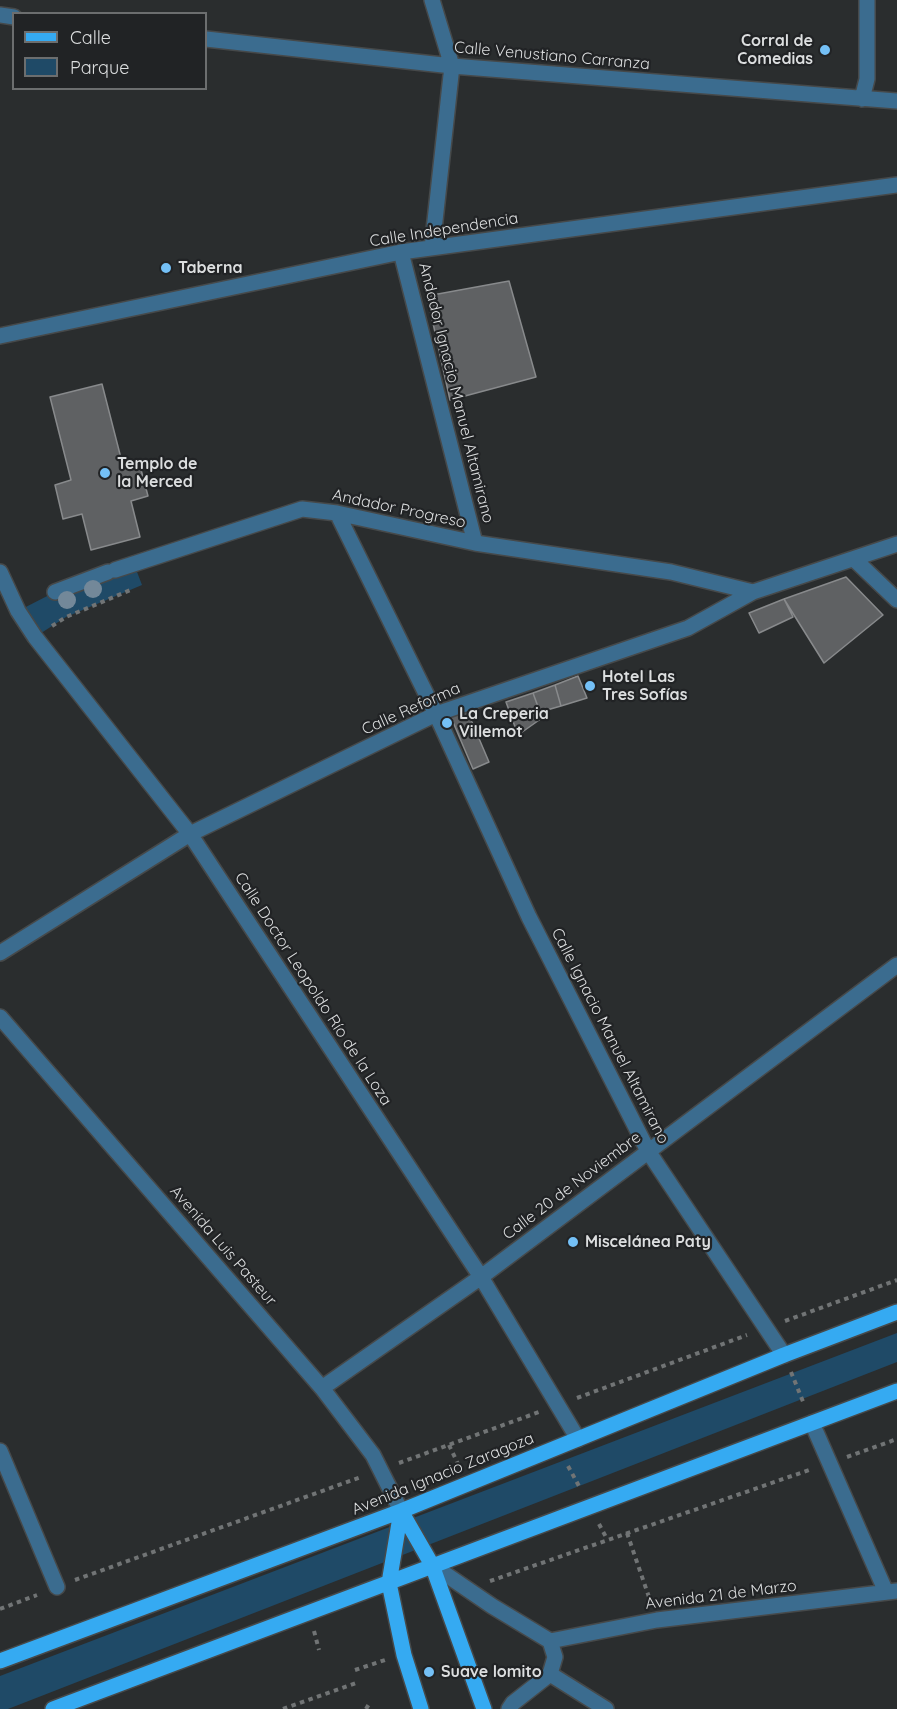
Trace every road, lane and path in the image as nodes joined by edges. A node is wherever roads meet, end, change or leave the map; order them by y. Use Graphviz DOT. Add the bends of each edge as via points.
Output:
graph roads {
  1 [pos="432,0"];
  2 [pos="867,0"];
  3 [pos="207,39"];
  4 [pos="452,66"];
  5 [pos="862,99"];
  6 [pos="897,101"];
  7 [pos="897,185"];
  8 [pos="432,248"];
  9 [pos="401,252"];
  10 [pos="0,336"];
  11 [pos="337,513"];
  12 [pos="475,543"];
  13 [pos="897,544"];
  14 [pos="854,559"];
  15 [pos="134,564"];
  16 [pos="0,572"];
  17 [pos="54,592"];
  18 [pos="753,592"];
  19 [pos="897,600"];
  20 [pos="35,637"];
  21 [pos="436,714"];
  22 [pos="190,834"];
  23 [pos="0,953"];
  24 [pos="897,965"];
  25 [pos="0,1017"];
  26 [pos="648,1151"];
  27 [pos="481,1277"];
  28 [pos="897,1280"];
  29 [pos="897,1312"];
  30 [pos="767,1328"];
  31 [pos="784,1355"];
  32 [pos="322,1388"];
  33 [pos="897,1391"];
  34 [pos="897,1400"];
  35 [pos="871,1401"];
  36 [pos="557,1405"];
  37 [pos="539,1412"];
  38 [pos="812,1423"];
  39 [pos="578,1439"];
  40 [pos="897,1439"];
  41 [pos="558,1448"];
  42 [pos="0,1451"];
  43 [pos="829,1463"];
  44 [pos="382,1469"];
  45 [pos="590,1505"];
  46 [pos="401,1511"];
  47 [pos="627,1533"];
  48 [pos="607,1539"];
  49 [pos="432,1564"];
  50 [pos="389,1583"];
  51 [pos="57,1587"];
  52 [pos="468,1590"];
  53 [pos="891,1591"];
  54 [pos="0,1609"];
  55 [pos="657,1620"];
  56 [pos="550,1641"];
  57 [pos="404,1655"];
  58 [pos="0,1661"];
  59 [pos="355,1670"];
  60 [pos="550,1674"];
  61 [pos="359,1682"];
  62 [pos="369,1704"];
  63 [pos="53,1709"];
  64 [pos="283,1709"];
  65 [pos="366,1709"];
  66 [pos="421,1709"];
  67 [pos="484,1709"];
  68 [pos="509,1709"];
  69 [pos="606,1709"];
  1 -- 4 [label="street"];
  2 -- 5 [label="street" via="867,79"];
  3 -- 4 [label="street, Calle Venustiano Carranza"];
  4 -- 5 [label="street, Calle Venustiano Carranza"];
  4 -- 8 [label="street, Andador Ignacio Manuel Altamirano"];
  5 -- 6 [label="street, Calle Venustiano Carranza"];
  7 -- 8 [label="street, Calle Independencia"];
  8 -- 9 [label="street, Calle Independencia"];
  9 -- 10 [label="street, Calle Independencia"];
  9 -- 12 [label="street, Andador Ignacio Manuel Altamirano"];
  11 -- 12 [label="street, Andador Progreso"];
  11 -- 15 [label="street, Andador Progreso" via="302,510"];
  11 -- 21 [label="street"];
  12 -- 18 [label="street, Andador Progreso" via="671,572"];
  13 -- 14 [label="street, Calle Reforma"];
  14 -- 18 [label="street, Calle Reforma"];
  14 -- 19 [label="street"];
  15 -- 17 [label="street, Andador Progreso"];
  15 -- 20 [label="path" via="142,585 66,617"];
  16 -- 20 [label="street, Calle Doctor Leopoldo Río de la Loza"];
  18 -- 21 [label="street, Calle Reforma" via="688,628"];
  20 -- 22 [label="street, Calle Doctor Leopoldo Río de la Loza"];
  21 -- 22 [label="street, Calle Reforma"];
  21 -- 26 [label="street, Calle Ignacio Manuel Altamirano" via="529,917"];
  22 -- 23 [label="street, Calle Reforma"];
  22 -- 27 [label="street, Calle Doctor Leopoldo Río de la Loza"];
  24 -- 26 [label="street, Calle 20 de Noviembre"];
  25 -- 32 [label="street, Avenida Luis Pasteur"];
  26 -- 27 [label="street, Calle 20 de Noviembre"];
  26 -- 30 [label="street, Calle Ignacio Manuel Altamirano"];
  27 -- 32 [label="street, Calle 20 de Noviembre"];
  27 -- 36 [label="street, Calle Doctor Leopoldo Río de la Loza"];
  28 -- 30 [label="path"];
  29 -- 31 [label="main road, Avenida Ignacio Zaragoza"];
  30 -- 31 [label="street, Calle Ignacio Manuel Altamirano"];
  30 -- 36 [label="path"];
  31 -- 38 [label="path"];
  31 -- 39 [label="main road, Avenida Ignacio Zaragoza"];
  32 -- 44 [label="street, Avenida Luis Pasteur"];
  33 -- 35 [label="main road"];
  34 -- 35 [label="street"];
  35 -- 38 [label="main road"];
  36 -- 37 [label="path"];
  36 -- 39 [label="street, Calle Doctor Leopoldo Río de la Loza"];
  37 -- 41 [label="path"];
  37 -- 44 [label="path"];
  38 -- 43 [label="street"];
  38 -- 45 [label="main road"];
  39 -- 41 [label="main road, Avenida Ignacio Zaragoza"];
  40 -- 43 [label="path"];
  41 -- 45 [label="path"];
  41 -- 46 [label="main road, Avenida Ignacio Zaragoza"];
  42 -- 51 [label="street"];
  43 -- 47 [label="path"];
  43 -- 53 [label="street"];
  44 -- 46 [label="street, Avenida Luis Pasteur"];
  44 -- 51 [label="path"];
  45 -- 48 [label="path"];
  45 -- 49 [label="main road"];
  46 -- 49 [label="main road, Avenida Luis Pasteur"];
  46 -- 50 [label="main road"];
  46 -- 58 [label="main road, Avenida Ignacio Zaragoza"];
  47 -- 48 [label="path"];
  47 -- 55 [label="path"];
  48 -- 52 [label="path"];
  49 -- 50 [label="main road"];
  49 -- 52 [label="street"];
  49 -- 67 [label="main road, Avenida Luis Pasteur"];
  50 -- 57 [label="main road"];
  50 -- 63 [label="main road"];
  51 -- 54 [label="path"];
  52 -- 56 [label="street"];
  53 -- 55 [label="street, Avenida 21 de Marzo"];
  55 -- 56 [label="street, Avenida 21 de Marzo"];
  56 -- 60 [label="street" via="555,1657"];
  57 -- 59 [label="path"];
  57 -- 66 [label="main road"];
  60 -- 68 [label="street"];
  60 -- 69 [label="street"];
  61 -- 64 [label="path"];
  62 -- 65 [label="path"];
}
